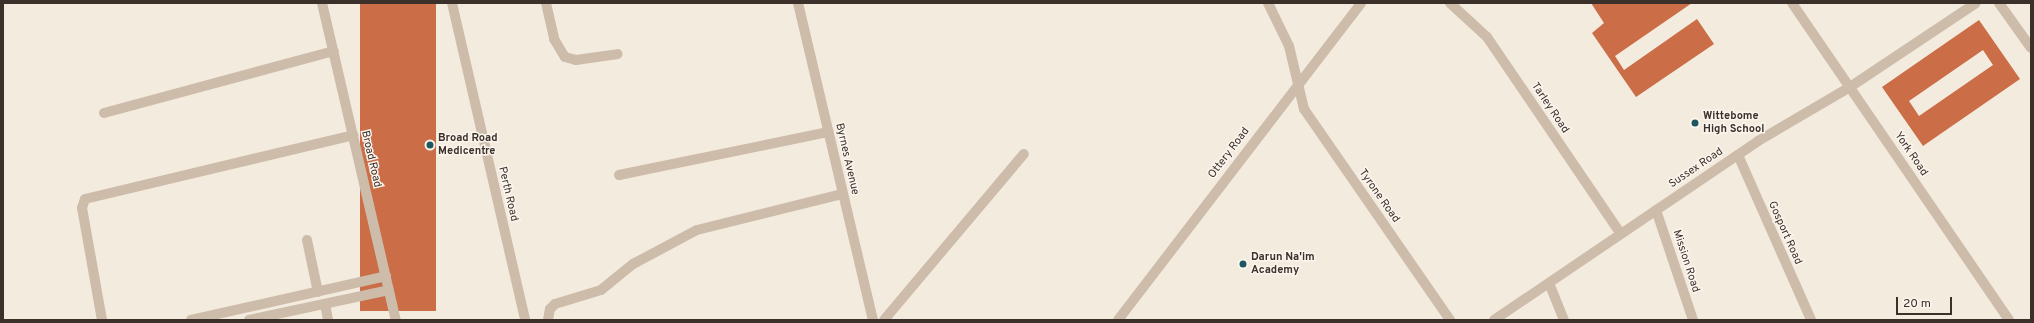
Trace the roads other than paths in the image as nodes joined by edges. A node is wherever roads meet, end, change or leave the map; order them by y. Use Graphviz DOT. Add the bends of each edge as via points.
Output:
graph roads {
  1 [pos="322,3"];
  2 [pos="452,3"];
  3 [pos="546,3"];
  4 [pos="798,3"];
  5 [pos="1268,3"];
  6 [pos="1361,3"];
  7 [pos="1450,3"];
  8 [pos="1792,3"];
  9 [pos="1976,3"];
  10 [pos="1999,3"];
  11 [pos="2031,48"];
  12 [pos="334,52"];
  13 [pos="618,54"];
  14 [pos="1298,82"];
  15 [pos="1850,87"];
  16 [pos="104,113"];
  17 [pos="828,132"];
  18 [pos="353,135"];
  19 [pos="1024,154"];
  20 [pos="1738,155"];
  21 [pos="619,175"];
  22 [pos="843,194"];
  23 [pos="1656,210"];
  24 [pos="1621,234"];
  25 [pos="307,240"];
  26 [pos="386,276"];
  27 [pos="1549,283"];
  28 [pos="389,290"];
  29 [pos="318,292"];
  30 [pos="325,304"];
  31 [pos="102,320"];
  32 [pos="191,320"];
  33 [pos="249,320"];
  34 [pos="328,320"];
  35 [pos="396,320"];
  36 [pos="525,320"];
  37 [pos="548,320"];
  38 [pos="873,320"];
  39 [pos="884,320"];
  40 [pos="1118,320"];
  41 [pos="1450,320"];
  42 [pos="1494,320"];
  43 [pos="1564,320"];
  44 [pos="1692,320"];
  45 [pos="1811,320"];
  46 [pos="2009,320"];
  1 -- 12 [label="street, Broad Road"];
  2 -- 36 [label="street, Perth Road"];
  3 -- 13 [label="street" via="554,39 565,57 576,60"];
  4 -- 17 [label="street, Byrnes Avenue"];
  5 -- 14 [label="street, Tyrone Road" via="1289,46"];
  6 -- 14 [label="street, Ottery Road"];
  7 -- 24 [label="street, Tarley Road" via="1487,37"];
  8 -- 15 [label="street, York Road"];
  9 -- 15 [label="street, Sussex Road"];
  10 -- 11 [label="street"];
  12 -- 16 [label="street"];
  12 -- 18 [label="street, Broad Road"];
  14 -- 40 [label="street, Ottery Road"];
  14 -- 41 [label="street, Tyrone Road" via="1304,109"];
  15 -- 20 [label="street, Sussex Road"];
  15 -- 46 [label="street, York Road"];
  17 -- 21 [label="street"];
  17 -- 22 [label="street, Byrnes Avenue"];
  18 -- 26 [label="street, Broad Road"];
  18 -- 31 [label="street" via="85,199 82,208"];
  19 -- 39 [label="street"];
  20 -- 23 [label="street, Sussex Road"];
  20 -- 45 [label="street, Gosport Road"];
  22 -- 37 [label="street" via="697,230 638,261 601,290 555,304 550,309"];
  22 -- 38 [label="street, Byrnes Avenue"];
  23 -- 24 [label="street, Sussex Road"];
  23 -- 44 [label="street, Mission Road"];
  24 -- 27 [label="street, Sussex Road"];
  25 -- 29 [label="street"];
  26 -- 28 [label="street, Broad Road"];
  26 -- 29 [label="street"];
  27 -- 42 [label="street, Sussex Road"];
  27 -- 43 [label="street"];
  28 -- 30 [label="street"];
  28 -- 35 [label="street, Broad Road"];
  29 -- 32 [label="street"];
  30 -- 33 [label="street"];
  30 -- 34 [label="street"];
}
